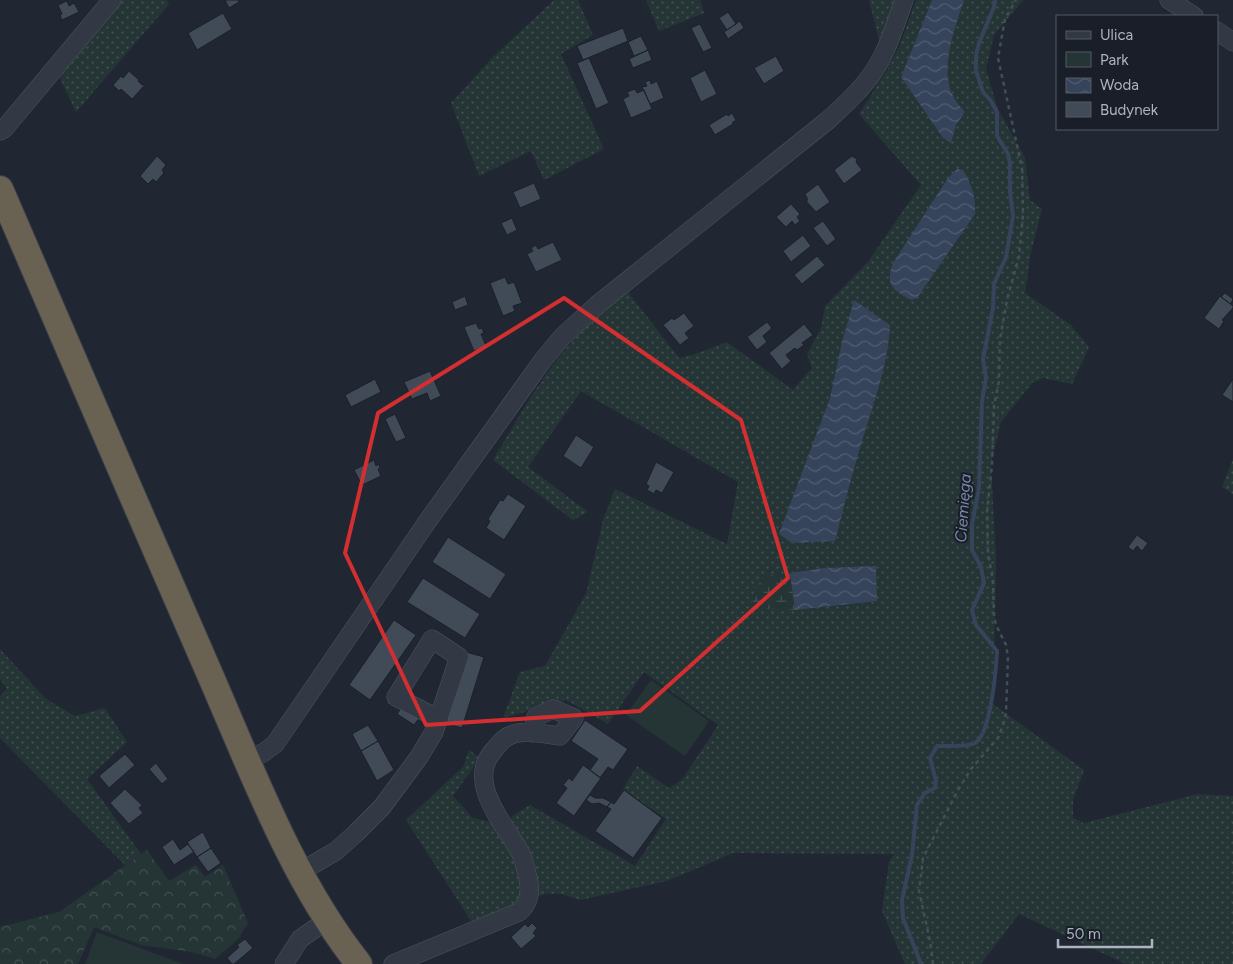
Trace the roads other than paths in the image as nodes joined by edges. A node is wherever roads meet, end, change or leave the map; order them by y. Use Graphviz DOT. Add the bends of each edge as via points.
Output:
graph roads {
  1 [pos="112,0"];
  2 [pos="904,0"];
  3 [pos="1169,0"];
  4 [pos="1192,15"];
  5 [pos="1218,32"];
  6 [pos="1233,42"];
  7 [pos="0,131"];
  8 [pos="0,189"];
  9 [pos="439,719"];
  10 [pos="533,733"];
  11 [pos="247,760"];
  12 [pos="299,870"];
  13 [pos="327,920"];
  14 [pos="296,962"];
  15 [pos="359,964"];
  16 [pos="393,964"];
  1 -- 7 [label="street"];
  2 -- 11 [label="street" via="878,65 848,102 597,305 562,337 427,522 275,744"];
  3 -- 4 [label="street"];
  5 -- 6 [label="street"];
  8 -- 11 [label="highway"];
  9 -- 12 [label="street" via="419,757 380,809 336,850"];
  10 -- 16 [label="street" via="524,732 505,738 488,757 482,776 486,796 521,855 530,884 530,895 525,905 519,912"];
  11 -- 12 [label="highway"];
  12 -- 13 [label="highway"];
  13 -- 14 [label="street" via="300,939"];
  13 -- 15 [label="highway"];
}
